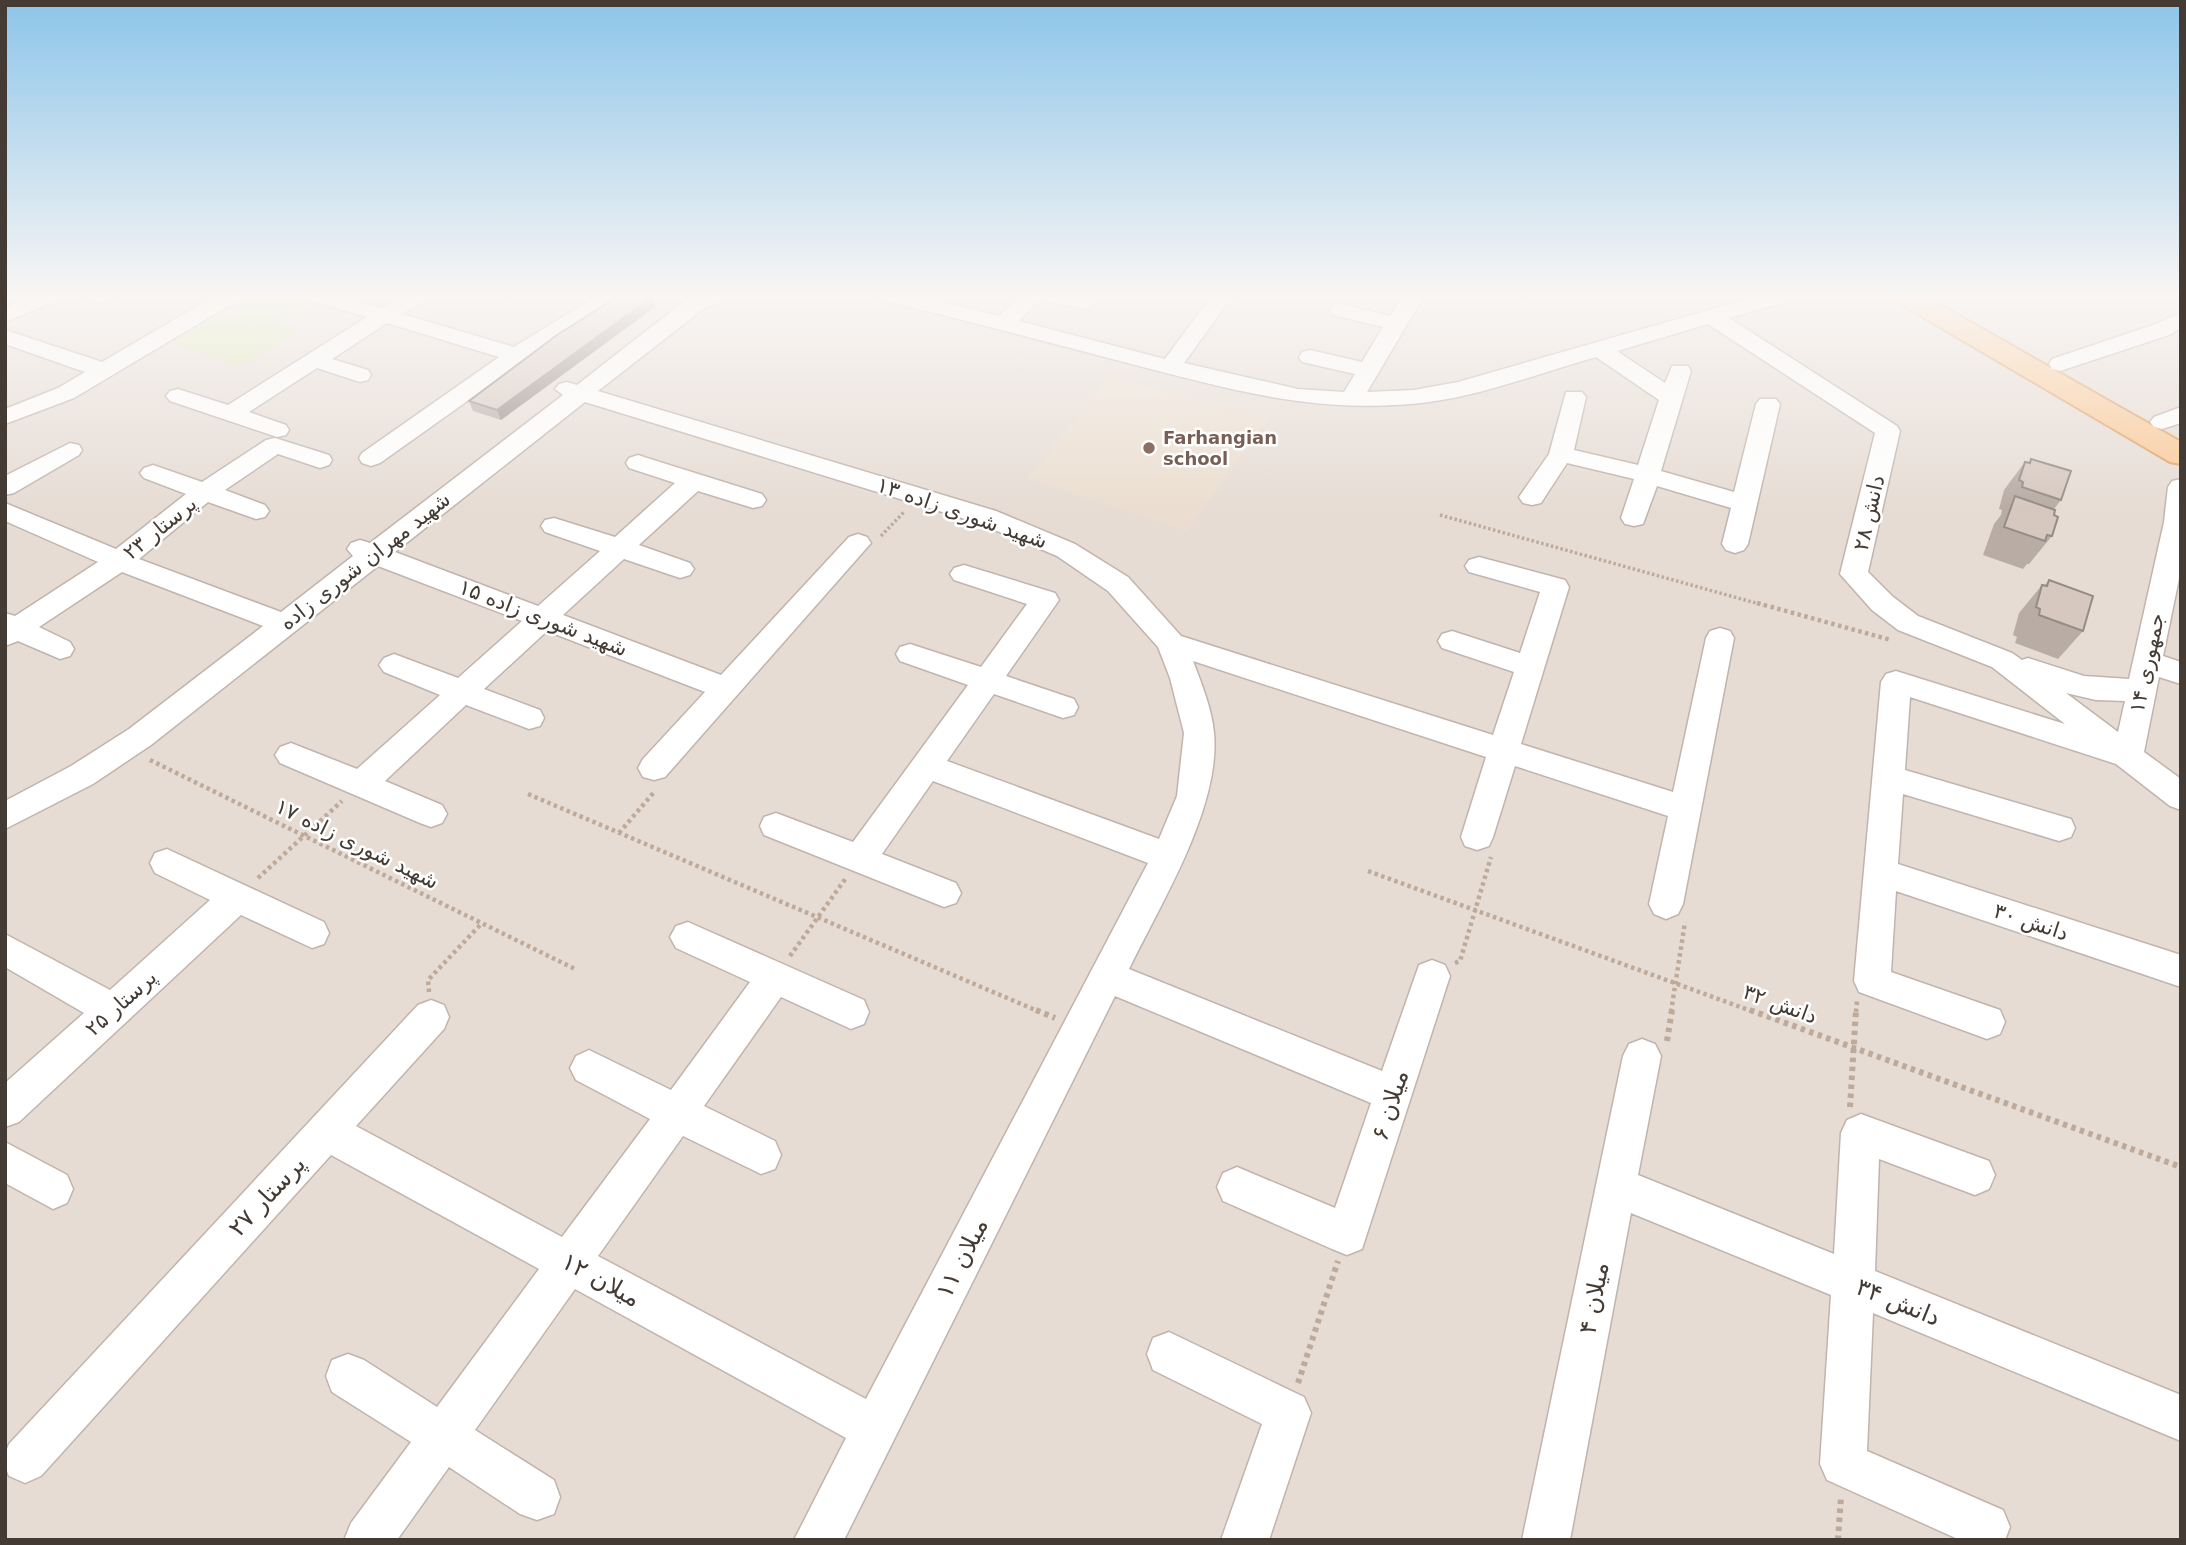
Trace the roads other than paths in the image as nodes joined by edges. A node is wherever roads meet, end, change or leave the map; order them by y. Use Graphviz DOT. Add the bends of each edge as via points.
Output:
graph roads {
  1 [pos="91,366"];
  2 [pos="114,366"];
  3 [pos="305,366"];
  4 [pos="333,366"];
  5 [pos="501,366"];
  6 [pos="604,366"];
  7 [pos="609,366"];
  8 [pos="1163,366"];
  9 [pos="1348,366"];
  10 [pos="1372,366"];
  11 [pos="1540,366"];
  12 [pos="1624,366"];
  13 [pos="1787,366"];
  14 [pos="2028,366"];
  15 [pos="2065,366"];
  16 [pos="2073,366"];
  17 [pos="2075,366"];
  18 [pos="1170,368"];
  19 [pos="2068,368"];
  20 [pos="106,371"];
  21 [pos="1369,371"];
  22 [pos="1680,371"];
  23 [pos="360,375"];
  24 [pos="574,391"];
  25 [pos="178,396"];
  26 [pos="1574,397"];
  27 [pos="1670,397"];
  28 [pos="1351,400"];
  29 [pos="1768,404"];
  30 [pos="230,414"];
  31 [pos="5,416"];
  32 [pos="2174,423"];
  33 [pos="277,430"];
  34 [pos="70,450"];
  35 [pos="1561,454"];
  36 [pos="2181,456"];
  37 [pos="371,458"];
  38 [pos="320,460"];
  39 [pos="638,463"];
  40 [pos="153,472"];
  41 [pos="1648,475"];
  42 [pos="693,481"];
  43 [pos="5,487"];
  44 [pos="2181,487"];
  45 [pos="205,492"];
  46 [pos="1532,496"];
  47 [pos="753,500"];
  48 [pos="1745,504"];
  49 [pos="5,511"];
  50 [pos="256,511"];
  51 [pos="1634,518"];
  52 [pos="554,526"];
  53 [pos="858,543"];
  54 [pos="1735,544"];
  55 [pos="619,548"];
  56 [pos="367,552"];
  57 [pos="119,561"];
  58 [pos="1479,566"];
  59 [pos="680,569"];
  60 [pos="964,574"];
  61 [pos="270,618"];
  62 [pos="542,618"];
  63 [pos="9,629"];
  64 [pos="1720,638"];
  65 [pos="1452,641"];
  66 [pos="1171,643"];
  67 [pos="60,649"];
  68 [pos="909,654"];
  69 [pos="2002,660"];
  70 [pos="394,666"];
  71 [pos="1530,667"];
  72 [pos="2181,673"];
  73 [pos="2145,675"];
  74 [pos="987,681"];
  75 [pos="726,688"];
  76 [pos="461,692"];
  77 [pos="1063,707"];
  78 [pos="529,718"];
  79 [pos="1504,750"];
  80 [pos="292,754"];
  81 [pos="2128,756"];
  82 [pos="927,766"];
  83 [pos="654,768"];
  84 [pos="1888,777"];
  85 [pos="361,784"];
  86 [pos="2181,797"];
  87 [pos="5,800"];
  88 [pos="1685,809"];
  89 [pos="431,814"];
  90 [pos="5,816"];
  91 [pos="776,826"];
  92 [pos="2059,828"];
  93 [pos="1476,837"];
  94 [pos="1168,856"];
  95 [pos="860,859"];
  96 [pos="167,863"];
  97 [pos="1881,872"];
  98 [pos="944,893"];
  99 [pos="237,897"];
  100 [pos="1667,904"];
  101 [pos="312,933"];
  102 [pos="688,937"];
  103 [pos="5,949"];
  104 [pos="2181,971"];
  105 [pos="1107,976"];
  106 [pos="1432,976"];
  107 [pos="775,977"];
  108 [pos="113,1010"];
  109 [pos="851,1012"];
  110 [pos="431,1017"];
  111 [pos="1987,1022"];
  112 [pos="1642,1056"];
  113 [pos="589,1068"];
  114 [pos="1393,1094"];
  115 [pos="5,1109"];
  116 [pos="677,1112"];
  117 [pos="326,1131"];
  118 [pos="761,1155"];
  119 [pos="5,1161"];
  120 [pos="1975,1175"];
  121 [pos="1616,1186"];
  122 [pos="1237,1187"];
  123 [pos="53,1189"];
  124 [pos="568,1263"];
  125 [pos="1853,1283"];
  126 [pos="1169,1354"];
  127 [pos="348,1376"];
  128 [pos="2181,1419"];
  129 [pos="875,1429"];
  130 [pos="442,1436"];
  131 [pos="25,1460"];
  132 [pos="537,1497"];
  133 [pos="1986,1527"];
  134 [pos="368,1540"];
  135 [pos="818,1540"];
  136 [pos="1245,1540"];
  137 [pos="1546,1540"];
  1 -- 20 [label="street"];
  2 -- 20 [label="street"];
  3 -- 30 [label="street"];
  4 -- 23 [label="street"];
  5 -- 37 [label="street"];
  6 -- 24 [label="street, شهید مهران شوری زاده"];
  7 -- 24 [label="street, شهید مهران شوری زاده"];
  8 -- 18 [label="street"];
  9 -- 21 [label="street"];
  10 -- 21 [label="street"];
  11 -- 28 [label="street" via="1461,389"];
  12 -- 27 [label="street"];
  13 -- 69 [label="street, دانش ۲۸" via="1888,431 1854,574 1908,623"];
  14 -- 36 [label="main road"];
  15 -- 19 [label="main road"];
  16 -- 19 [label="street"];
  17 -- 19 [label="street"];
  18 -- 28 [label="street" via="1297,396"];
  19 -- 32 [label="main road"];
  20 -- 31 [label="street" via="66,393"];
  21 -- 28 [label="street"];
  22 -- 27 [label="street"];
  24 -- 56 [label="street, شهید مهران شوری زاده"];
  24 -- 66 [label="street, شهید شوری زاده ۱۳" via="987,517 1066,550 1118,584"];
  25 -- 30 [label="street"];
  26 -- 35 [label="street"];
  27 -- 41 [label="street"];
  29 -- 48 [label="street"];
  30 -- 33 [label="street"];
  34 -- 43 [label="street"];
  35 -- 41 [label="street"];
  35 -- 46 [label="street"];
  38 -- 45 [label="street, پرستار ۲۳" via="275,445"];
  39 -- 42 [label="street"];
  40 -- 45 [label="street"];
  41 -- 48 [label="street"];
  41 -- 51 [label="street"];
  42 -- 47 [label="street"];
  42 -- 55 [label="street"];
  44 -- 73 [label="street, جمهوری ۱۴"];
  45 -- 50 [label="street"];
  45 -- 57 [label="street, پرستار ۲۳"];
  48 -- 54 [label="street"];
  49 -- 57 [label="street"];
  52 -- 55 [label="street"];
  53 -- 75 [label="street"];
  55 -- 59 [label="street"];
  55 -- 62 [label="street"];
  56 -- 61 [label="street, شهید مهران شوری زاده"];
  56 -- 62 [label="street, شهید شوری زاده ۱۵"];
  56 -- 90 [label="street, شهید مهران شوری زاده" via="124,747 71,782"];
  57 -- 61 [label="street"];
  57 -- 63 [label="street, پرستار ۲۳"];
  58 -- 71 [label="street" via="1555,586"];
  60 -- 74 [label="street" via="1045,600"];
  61 -- 87 [label="street, شهید مهران شوری زاده" via="126,729"];
  62 -- 75 [label="street, شهید شوری زاده ۱۵"];
  62 -- 76 [label="street"];
  63 -- 67 [label="street"];
  64 -- 88 [label="street"];
  65 -- 71 [label="street"];
  66 -- 79 [label="street"];
  66 -- 94 [label="street, شهید شوری زاده ۱۳" via="1199,733 1193,796"];
  68 -- 74 [label="street"];
  69 -- 73 [label="street" via="2093,691 2114,692"];
  69 -- 81 [label="street, دانش ۲۸"];
  70 -- 76 [label="street"];
  71 -- 79 [label="street"];
  72 -- 73 [label="street"];
  73 -- 81 [label="street, جمهوری ۱۴"];
  74 -- 77 [label="street"];
  74 -- 82 [label="street"];
  75 -- 83 [label="street"];
  76 -- 78 [label="street"];
  76 -- 85 [label="street"];
  79 -- 88 [label="street"];
  79 -- 93 [label="street"];
  80 -- 85 [label="street"];
  81 -- 84 [label="street" via="1896,681"];
  81 -- 86 [label="street, دانش ۲۸"];
  82 -- 94 [label="street"];
  82 -- 95 [label="street"];
  84 -- 92 [label="street"];
  84 -- 97 [label="street"];
  85 -- 89 [label="street"];
  88 -- 100 [label="street"];
  91 -- 95 [label="street"];
  94 -- 105 [label="street, شهید شوری زاده ۱۳"];
  95 -- 98 [label="street"];
  96 -- 99 [label="street"];
  97 -- 104 [label="street, دانش ۳۰"];
  97 -- 111 [label="street" via="1872,982"];
  99 -- 101 [label="street"];
  99 -- 108 [label="street, پرستار ۲۵"];
  102 -- 107 [label="street"];
  103 -- 108 [label="street"];
  105 -- 114 [label="street"];
  105 -- 129 [label="street, میلان ۱۱"];
  106 -- 114 [label="street, میلان ۶"];
  107 -- 109 [label="street"];
  107 -- 116 [label="street"];
  108 -- 115 [label="street, پرستار ۲۵"];
  110 -- 117 [label="street, پرستار ۲۷"];
  112 -- 121 [label="street, میلان ۴"];
  113 -- 116 [label="street"];
  114 -- 122 [label="street, میلان ۶" via="1347,1234"];
  116 -- 118 [label="street"];
  116 -- 124 [label="street"];
  117 -- 124 [label="street, میلان ۱۲"];
  117 -- 131 [label="street, پرستار ۲۷"];
  119 -- 123 [label="street"];
  120 -- 125 [label="street" via="1861,1133"];
  121 -- 125 [label="street, دانش ۳۴"];
  121 -- 137 [label="street, میلان ۴"];
  124 -- 129 [label="street, میلان ۱۲"];
  124 -- 130 [label="street"];
  125 -- 128 [label="street, دانش ۳۴"];
  125 -- 133 [label="street" via="1843,1464"];
  126 -- 136 [label="street" via="1288,1413"];
  127 -- 130 [label="street"];
  129 -- 135 [label="street, میلان ۱۱"];
  130 -- 132 [label="street"];
  130 -- 134 [label="street"];
}
